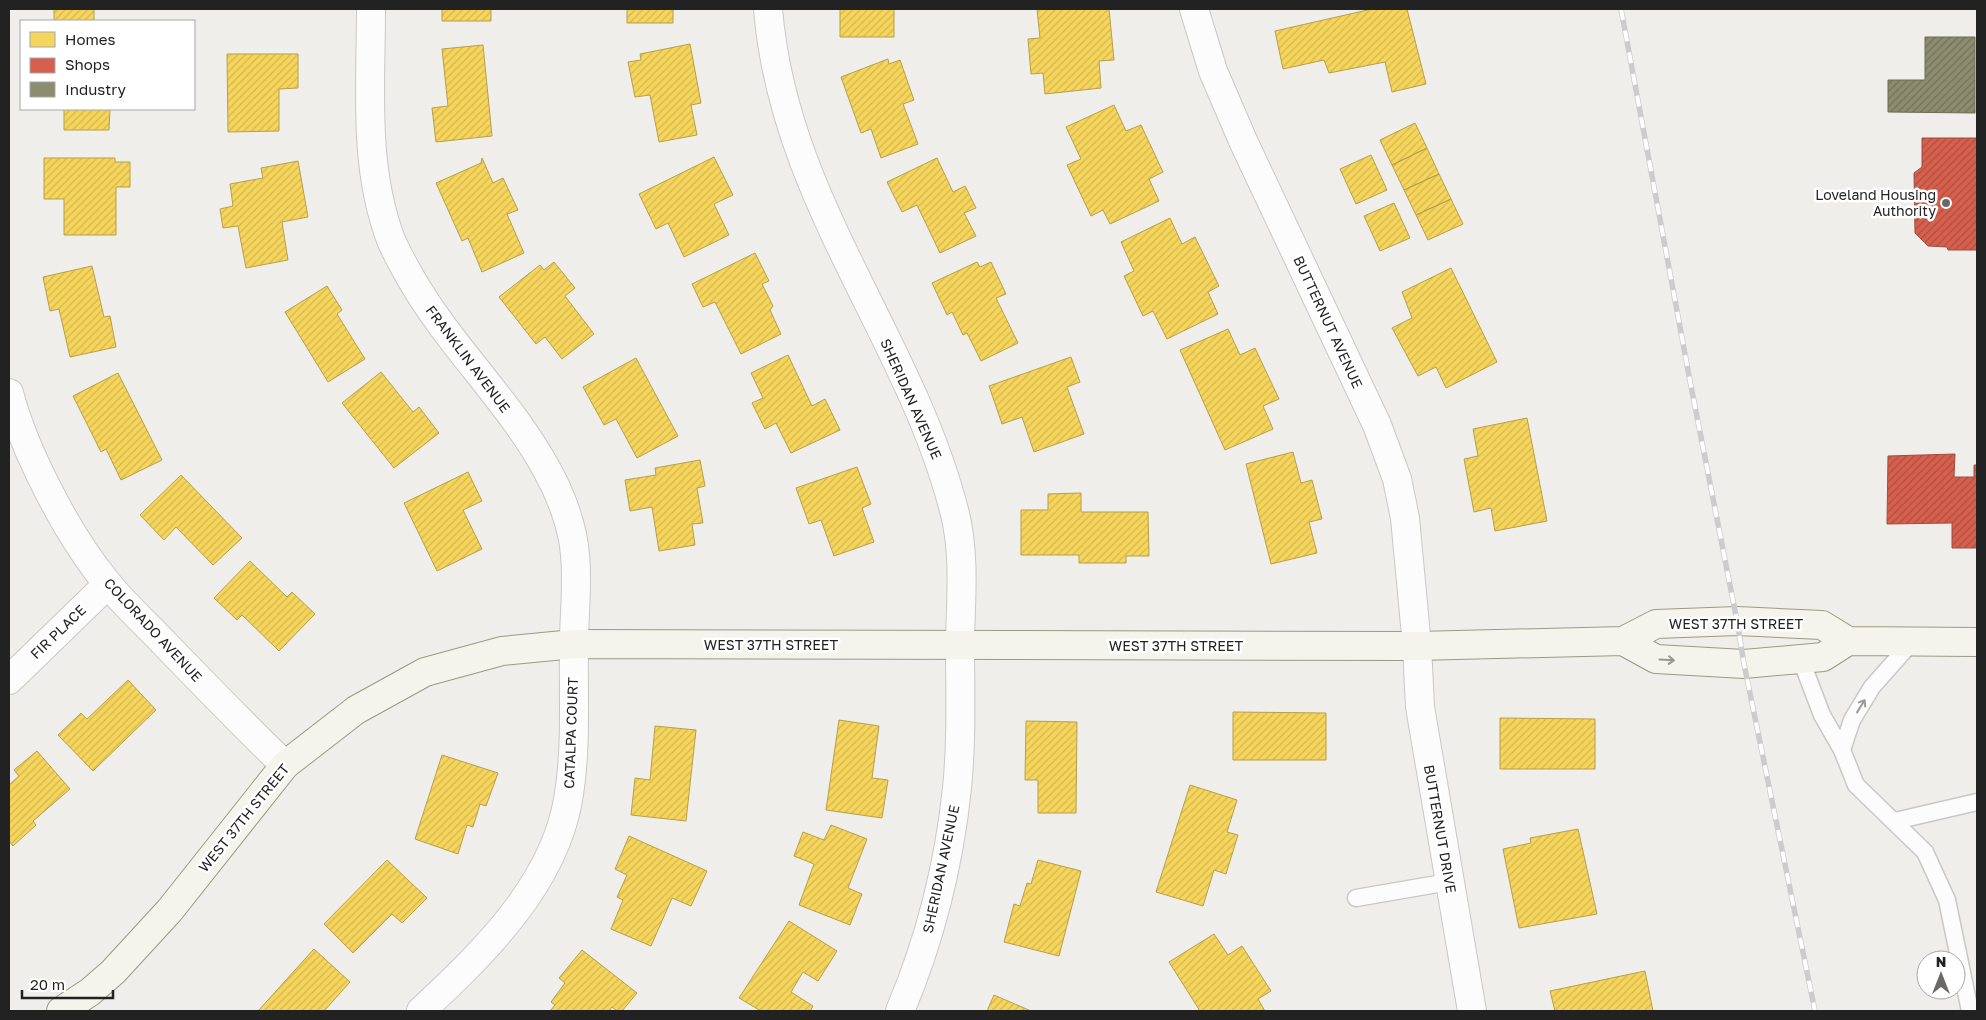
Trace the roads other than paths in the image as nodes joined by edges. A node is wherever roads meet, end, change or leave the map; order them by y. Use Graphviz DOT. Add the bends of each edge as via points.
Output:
graph roads {
  1 [pos="371,9"];
  2 [pos="768,9"];
  3 [pos="1194,9"];
  4 [pos="9,393"];
  5 [pos="108,584"];
  6 [pos="1623,641"];
  7 [pos="1848,641"];
  8 [pos="1977,642"];
  9 [pos="1911,643"];
  10 [pos="574,644"];
  11 [pos="960,645"];
  12 [pos="1418,646"];
  13 [pos="1801,660"];
  14 [pos="9,680"];
  15 [pos="1842,750"];
  16 [pos="285,765"];
  17 [pos="1977,802"];
  18 [pos="1895,821"];
  19 [pos="1448,882"];
  20 [pos="1356,898"];
  21 [pos="61,1011"];
  22 [pos="421,1011"];
  23 [pos="900,1011"];
  24 [pos="1472,1011"];
  25 [pos="1970,1011"];
  1 -- 10 [label="street, FRANKLIN AVENUE" via="371,159 375,188 392,242 418,290 455,345 526,434 549,473 565,512 576,554"];
  2 -- 11 [label="street, SHERIDAN AVENUE" via="782,97 827,222 913,396 940,462 956,517 961,571"];
  3 -- 12 [label="street, BUTTERNUT AVENUE" via="1213,71 1240,134 1377,426 1397,479 1405,518"];
  4 -- 5 [label="street, COLORADO AVENUE" via="36,466 74,534"];
  5 -- 14 [label="street, FIR PLACE"];
  5 -- 16 [label="street, COLORADO AVENUE" via="241,724"];
  6 -- 7 [label="street, WEST 37TH STREET" via="1656,624 1737,621 1822,625"];
  6 -- 12 [label="street, WEST 37TH STREET"];
  6 -- 13 [label="street, one-way" via="1656,659 1744,664"];
  7 -- 9 [label="street, WEST 37TH STREET"];
  7 -- 13 [label="street" via="1823,657"];
  8 -- 9 [label="street, WEST 37TH STREET"];
  15 -- 9 [label="lane, one-way" via="1852,720 1872,687"];
  10 -- 11 [label="street, WEST 37TH STREET"];
  10 -- 16 [label="street, WEST 37TH STREET" via="502,651 426,672 356,710"];
  10 -- 22 [label="street, CATALPA COURT" via="573,759 568,802 554,846 536,882 502,929"];
  11 -- 12 [label="street, WEST 37TH STREET"];
  11 -- 23 [label="street, SHERIDAN AVENUE" via="961,707 952,832 934,914 918,968"];
  12 -- 19 [label="street, BUTTERNUT DRIVE" via="1420,707"];
  13 -- 15 [label="lane" via="1822,715"];
  15 -- 18 [label="lane" via="1856,785"];
  16 -- 21 [label="street, WEST 37TH STREET" via="170,910 113,972"];
  17 -- 18 [label="lane"];
  18 -- 25 [label="lane" via="1925,852 1948,900"];
  19 -- 20 [label="lane"];
  19 -- 24 [label="street, BUTTERNUT DRIVE"];
}
